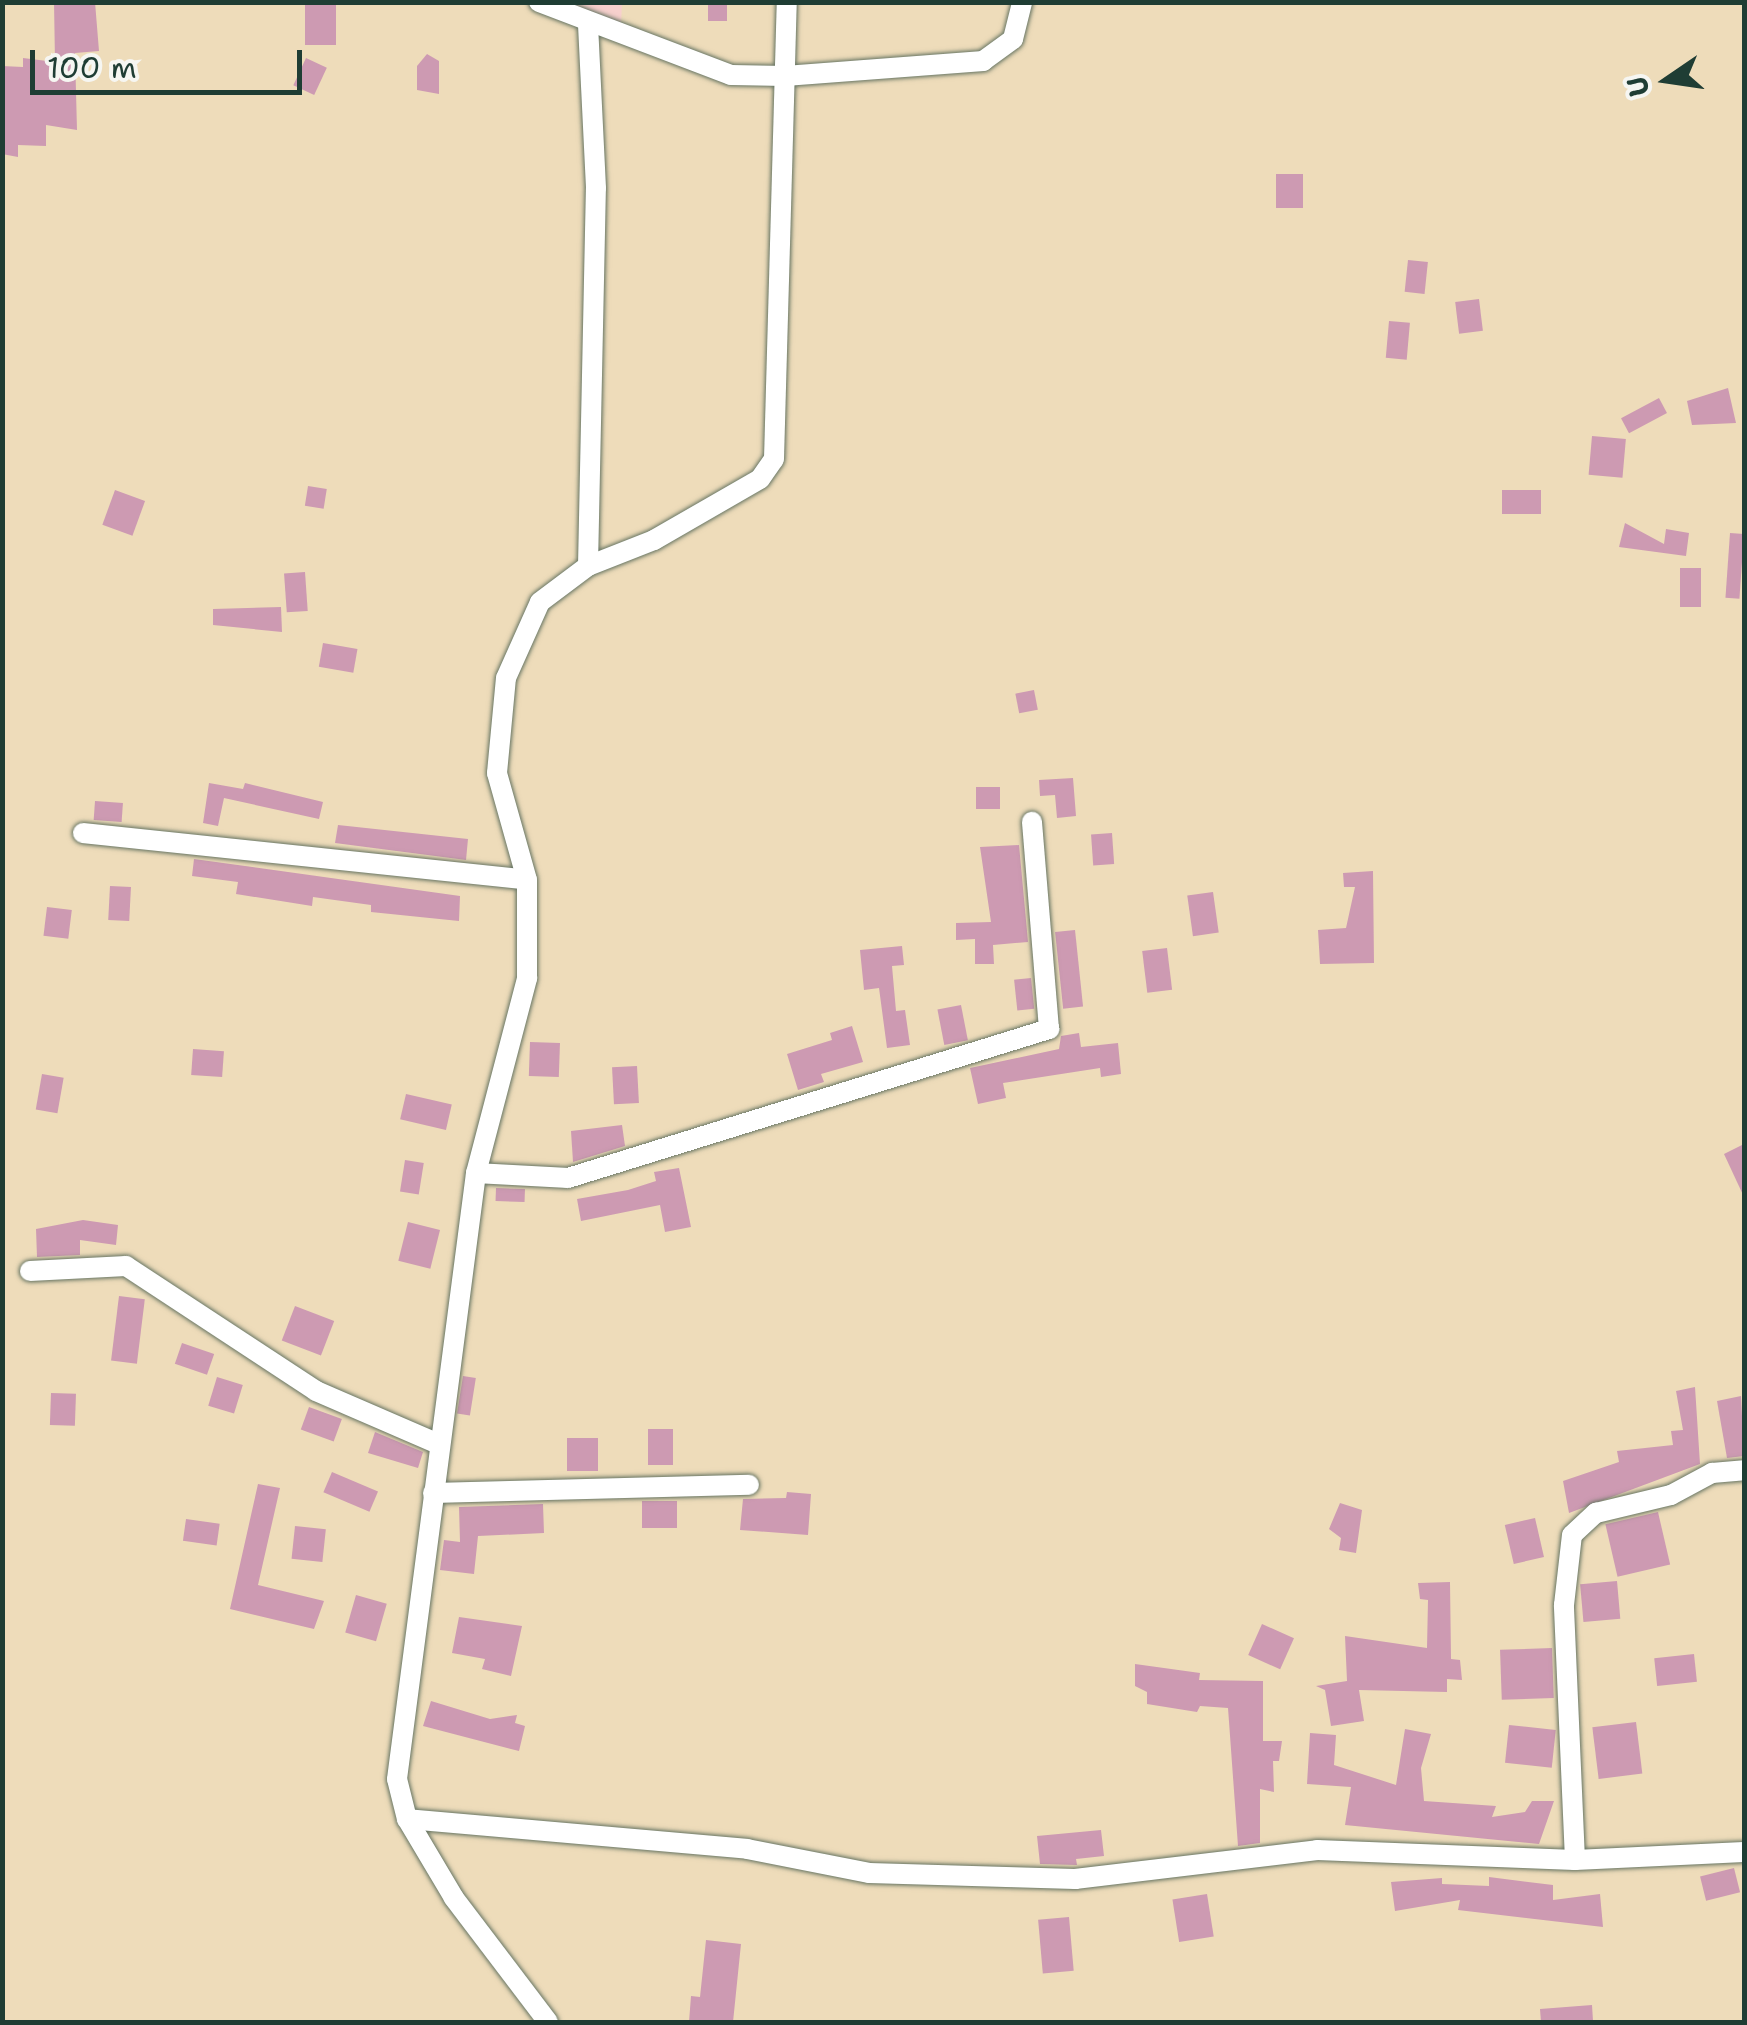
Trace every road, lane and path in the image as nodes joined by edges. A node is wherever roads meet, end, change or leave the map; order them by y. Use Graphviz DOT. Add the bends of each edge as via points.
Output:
graph roads {
  1 [pos="538,2"];
  2 [pos="787,2"];
  3 [pos="1022,2"];
  4 [pos="588,23"];
  5 [pos="785,76"];
  6 [pos="588,566"];
  7 [pos="1032,822"];
  8 [pos="84,833"];
  9 [pos="527,880"];
  10 [pos="476,1173"];
  11 [pos="30,1271"];
  12 [pos="436,1442"];
  13 [pos="1744,1470"];
  14 [pos="750,1485"];
  15 [pos="433,1493"];
  16 [pos="407,1819"];
  17 [pos="1744,1852"];
  18 [pos="1575,1860"];
  19 [pos="548,2022"];
  1 -- 4 [label="street"];
  2 -- 5 [label="street"];
  3 -- 5 [label="street" via="1013,38 984,61"];
  4 -- 5 [label="street" via="731,75"];
  4 -- 6 [label="street" via="596,188"];
  5 -- 6 [label="street" via="774,458 760,479 654,540"];
  6 -- 9 [label="street" via="540,602 506,678 497,772"];
  7 -- 10 [label="street" via="1050,1028 568,1178"];
  8 -- 9 [label="street"];
  9 -- 10 [label="street" via="527,978"];
  10 -- 12 [label="street"];
  11 -- 12 [label="street" via="126,1266 316,1391"];
  12 -- 15 [label="street"];
  13 -- 18 [label="street" via="1712,1473 1671,1495 1596,1514 1572,1535 1564,1605"];
  14 -- 15 [label="street"];
  15 -- 16 [label="street" via="397,1780"];
  16 -- 18 [label="street" via="747,1848 869,1873 1075,1879 1318,1850"];
  16 -- 19 [label="street" via="454,1898"];
  17 -- 18 [label="street"];
}
